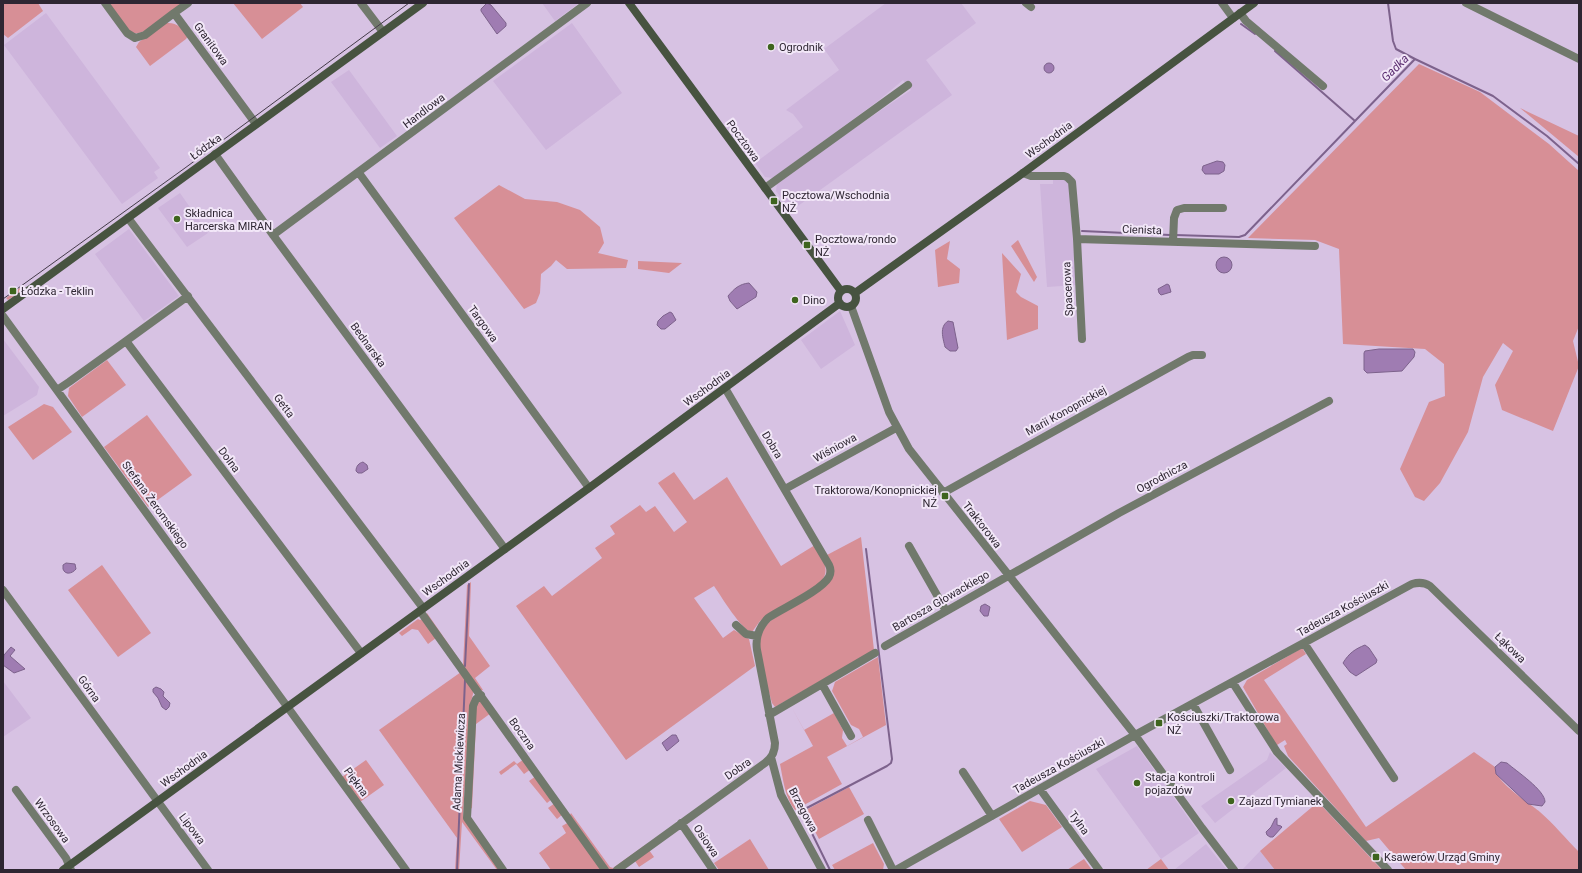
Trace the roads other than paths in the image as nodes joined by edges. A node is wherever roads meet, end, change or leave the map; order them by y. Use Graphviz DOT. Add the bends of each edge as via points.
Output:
graph roads {
  1 [pos="105,3"];
  2 [pos="188,3"];
  3 [pos="361,3"];
  4 [pos="423,3"];
  5 [pos="587,3"];
  6 [pos="628,3"];
  7 [pos="1222,3"];
  8 [pos="1254,3"];
  9 [pos="1466,3"];
  10 [pos="174,13"];
  11 [pos="1237,16"];
  12 [pos="383,32"];
  13 [pos="1579,59"];
  14 [pos="908,85"];
  15 [pos="1323,86"];
  16 [pos="256,124"];
  17 [pos="215,154"];
  18 [pos="359,173"];
  19 [pos="1023,173"];
  20 [pos="765,188"];
  21 [pos="1222,208"];
  22 [pos="128,218"];
  23 [pos="273,235"];
  24 [pos="1077,239"];
  25 [pos="1173,242"];
  26 [pos="1315,246"];
  27 [pos="841,291"];
  28 [pos="856,293"];
  29 [pos="188,296"];
  30 [pos="840,303"];
  31 [pos="851,306"];
  32 [pos="3,309"];
  33 [pos="3,316"];
  34 [pos="1082,339"];
  35 [pos="126,341"];
  36 [pos="1202,355"];
  37 [pos="725,388"];
  38 [pos="57,390"];
  39 [pos="1329,401"];
  40 [pos="896,428"];
  41 [pos="589,488"];
  42 [pos="785,488"];
  43 [pos="943,493"];
  44 [pos="909,546"];
  45 [pos="505,549"];
  46 [pos="1008,576"];
  47 [pos="1423,583"];
  48 [pos="3,590"];
  49 [pos="421,609"];
  50 [pos="946,611"];
  51 [pos="736,625"];
  52 [pos="757,636"];
  53 [pos="1304,643"];
  54 [pos="885,646"];
  55 [pos="361,653"];
  56 [pos="875,653"];
  57 [pos="1233,683"];
  58 [pos="822,684"];
  59 [pos="481,695"];
  60 [pos="1194,704"];
  61 [pos="288,707"];
  62 [pos="769,715"];
  63 [pos="1579,731"];
  64 [pos="1135,735"];
  65 [pos="851,736"];
  66 [pos="772,757"];
  67 [pos="1230,770"];
  68 [pos="963,772"];
  69 [pos="1394,778"];
  70 [pos="1040,789"];
  71 [pos="16,790"];
  72 [pos="157,802"];
  73 [pos="992,816"];
  74 [pos="868,820"];
  75 [pos="681,823"];
  76 [pos="68,868"];
  77 [pos="208,870"];
  78 [pos="406,870"];
  79 [pos="503,870"];
  80 [pos="606,870"];
  81 [pos="617,870"];
  82 [pos="712,870"];
  83 [pos="822,870"];
  84 [pos="893,870"];
  85 [pos="896,870"];
  86 [pos="1099,870"];
  87 [pos="1234,870"];
  88 [pos="1388,870"];
  1 -- 10 [label="street" via="127,33 135,38 145,35"];
  2 -- 10 [label="street"];
  3 -- 12 [label="street"];
  4 -- 12 [label="street, Łódzka"];
  5 -- 18 [label="street, Handlowa"];
  6 -- 20 [label="street, Pocztowa"];
  7 -- 11 [label="street"];
  8 -- 11 [label="street, Wschodnia"];
  9 -- 13 [label="street"];
  10 -- 16 [label="street, Granitowa"];
  11 -- 15 [label="street"];
  11 -- 19 [label="street, Wschodnia"];
  12 -- 16 [label="street, Łódzka"];
  14 -- 20 [label="street"];
  16 -- 17 [label="street, Łódzka"];
  17 -- 22 [label="street, Łódzka"];
  17 -- 23 [label="street, Bednarska"];
  18 -- 23 [label="street, Handlowa"];
  18 -- 41 [label="street, Targowa"];
  19 -- 24 [label="street" via="1032,176 1064,176 1070,179 1073,185"];
  19 -- 28 [label="street, Wschodnia"];
  20 -- 27 [label="street, Pocztowa"];
  21 -- 25 [label="street" via="1178,210 1174,218"];
  22 -- 29 [label="street, Getta"];
  22 -- 32 [label="street, Łódzka"];
  23 -- 45 [label="street, Bednarska"];
  24 -- 25 [label="street, Cienista"];
  24 -- 34 [label="street, Spacerowa"];
  25 -- 26 [label="street, Cienista"];
  27 -- 28 [label="street" via="848,289"];
  27 -- 30 [label="street" via="838,297"];
  28 -- 31 [label="street" via="856,300"];
  29 -- 35 [label="street"];
  29 -- 49 [label="street, Getta"];
  30 -- 31 [label="street"];
  30 -- 37 [label="street, Wschodnia"];
  31 -- 40 [label="street, Traktorowa"];
  33 -- 38 [label="street, Stefana Żeromskiego"];
  35 -- 38 [label="street"];
  35 -- 55 [label="street, Dolna"];
  36 -- 43 [label="street, Marii Konopnickiej" via="1188,356"];
  37 -- 41 [label="street, Wschodnia"];
  37 -- 42 [label="street, Dobra"];
  38 -- 61 [label="street, Stefana Żeromskiego"];
  39 -- 46 [label="street, Ogrodnicza" via="1126,509"];
  40 -- 42 [label="street, Wiśniowa"];
  40 -- 43 [label="street, Traktorowa"];
  41 -- 45 [label="street, Wschodnia"];
  42 -- 52 [label="street, Dobra" via="829,565 830,574 817,588 768,618"];
  43 -- 46 [label="street, Traktorowa"];
  44 -- 50 [label="street"];
  45 -- 49 [label="street, Wschodnia"];
  46 -- 50 [label="street, Bartosza Głowackiego"];
  46 -- 64 [label="street, Traktorowa"];
  47 -- 53 [label="street, Tadeusza Kościuszki" via="1412,584"];
  47 -- 63 [label="street, Łąkowa" via="1430,586"];
  48 -- 72 [label="street, Górna"];
  49 -- 55 [label="street, Wschodnia"];
  49 -- 59 [label="street, Boczna"];
  50 -- 54 [label="street, Bartosza Głowackiego"];
  51 -- 52 [label="street" via="746,634"];
  52 -- 62 [label="street" via="757,650"];
  53 -- 57 [label="street, Tadeusza Kościuszki"];
  53 -- 69 [label="street"];
  55 -- 61 [label="street, Wschodnia"];
  56 -- 58 [label="street"];
  57 -- 60 [label="street, Tadeusza Kościuszki"];
  57 -- 88 [label="street" via="1277,752"];
  58 -- 62 [label="street"];
  58 -- 65 [label="street"];
  59 -- 79 [label="street, Adama Mickiewicza" via="473,706 467,816 469,823"];
  59 -- 80 [label="street, Boczna"];
  60 -- 64 [label="street, Tadeusza Kościuszki"];
  60 -- 67 [label="street"];
  61 -- 72 [label="street, Wschodnia"];
  61 -- 78 [label="street, Piękna"];
  62 -- 66 [label="street" via="775,743"];
  64 -- 70 [label="street, Tadeusza Kościuszki"];
  64 -- 87 [label="street, Traktorowa"];
  66 -- 75 [label="street, Dobra"];
  66 -- 83 [label="street, Brzegowa" via="781,795"];
  68 -- 73 [label="street"];
  70 -- 73 [label="street, Tadeusza Kościuszki"];
  70 -- 86 [label="street, Tylna"];
  71 -- 76 [label="street, Wrzosowa" via="66,858"];
  72 -- 76 [label="street, Wschodnia"];
  72 -- 77 [label="street, Lipowa"];
  73 -- 85 [label="street, Tadeusza Kościuszki"];
  74 -- 84 [label="street"];
  75 -- 81 [label="street, Dobra"];
  75 -- 82 [label="street, Osiowa"];
}
